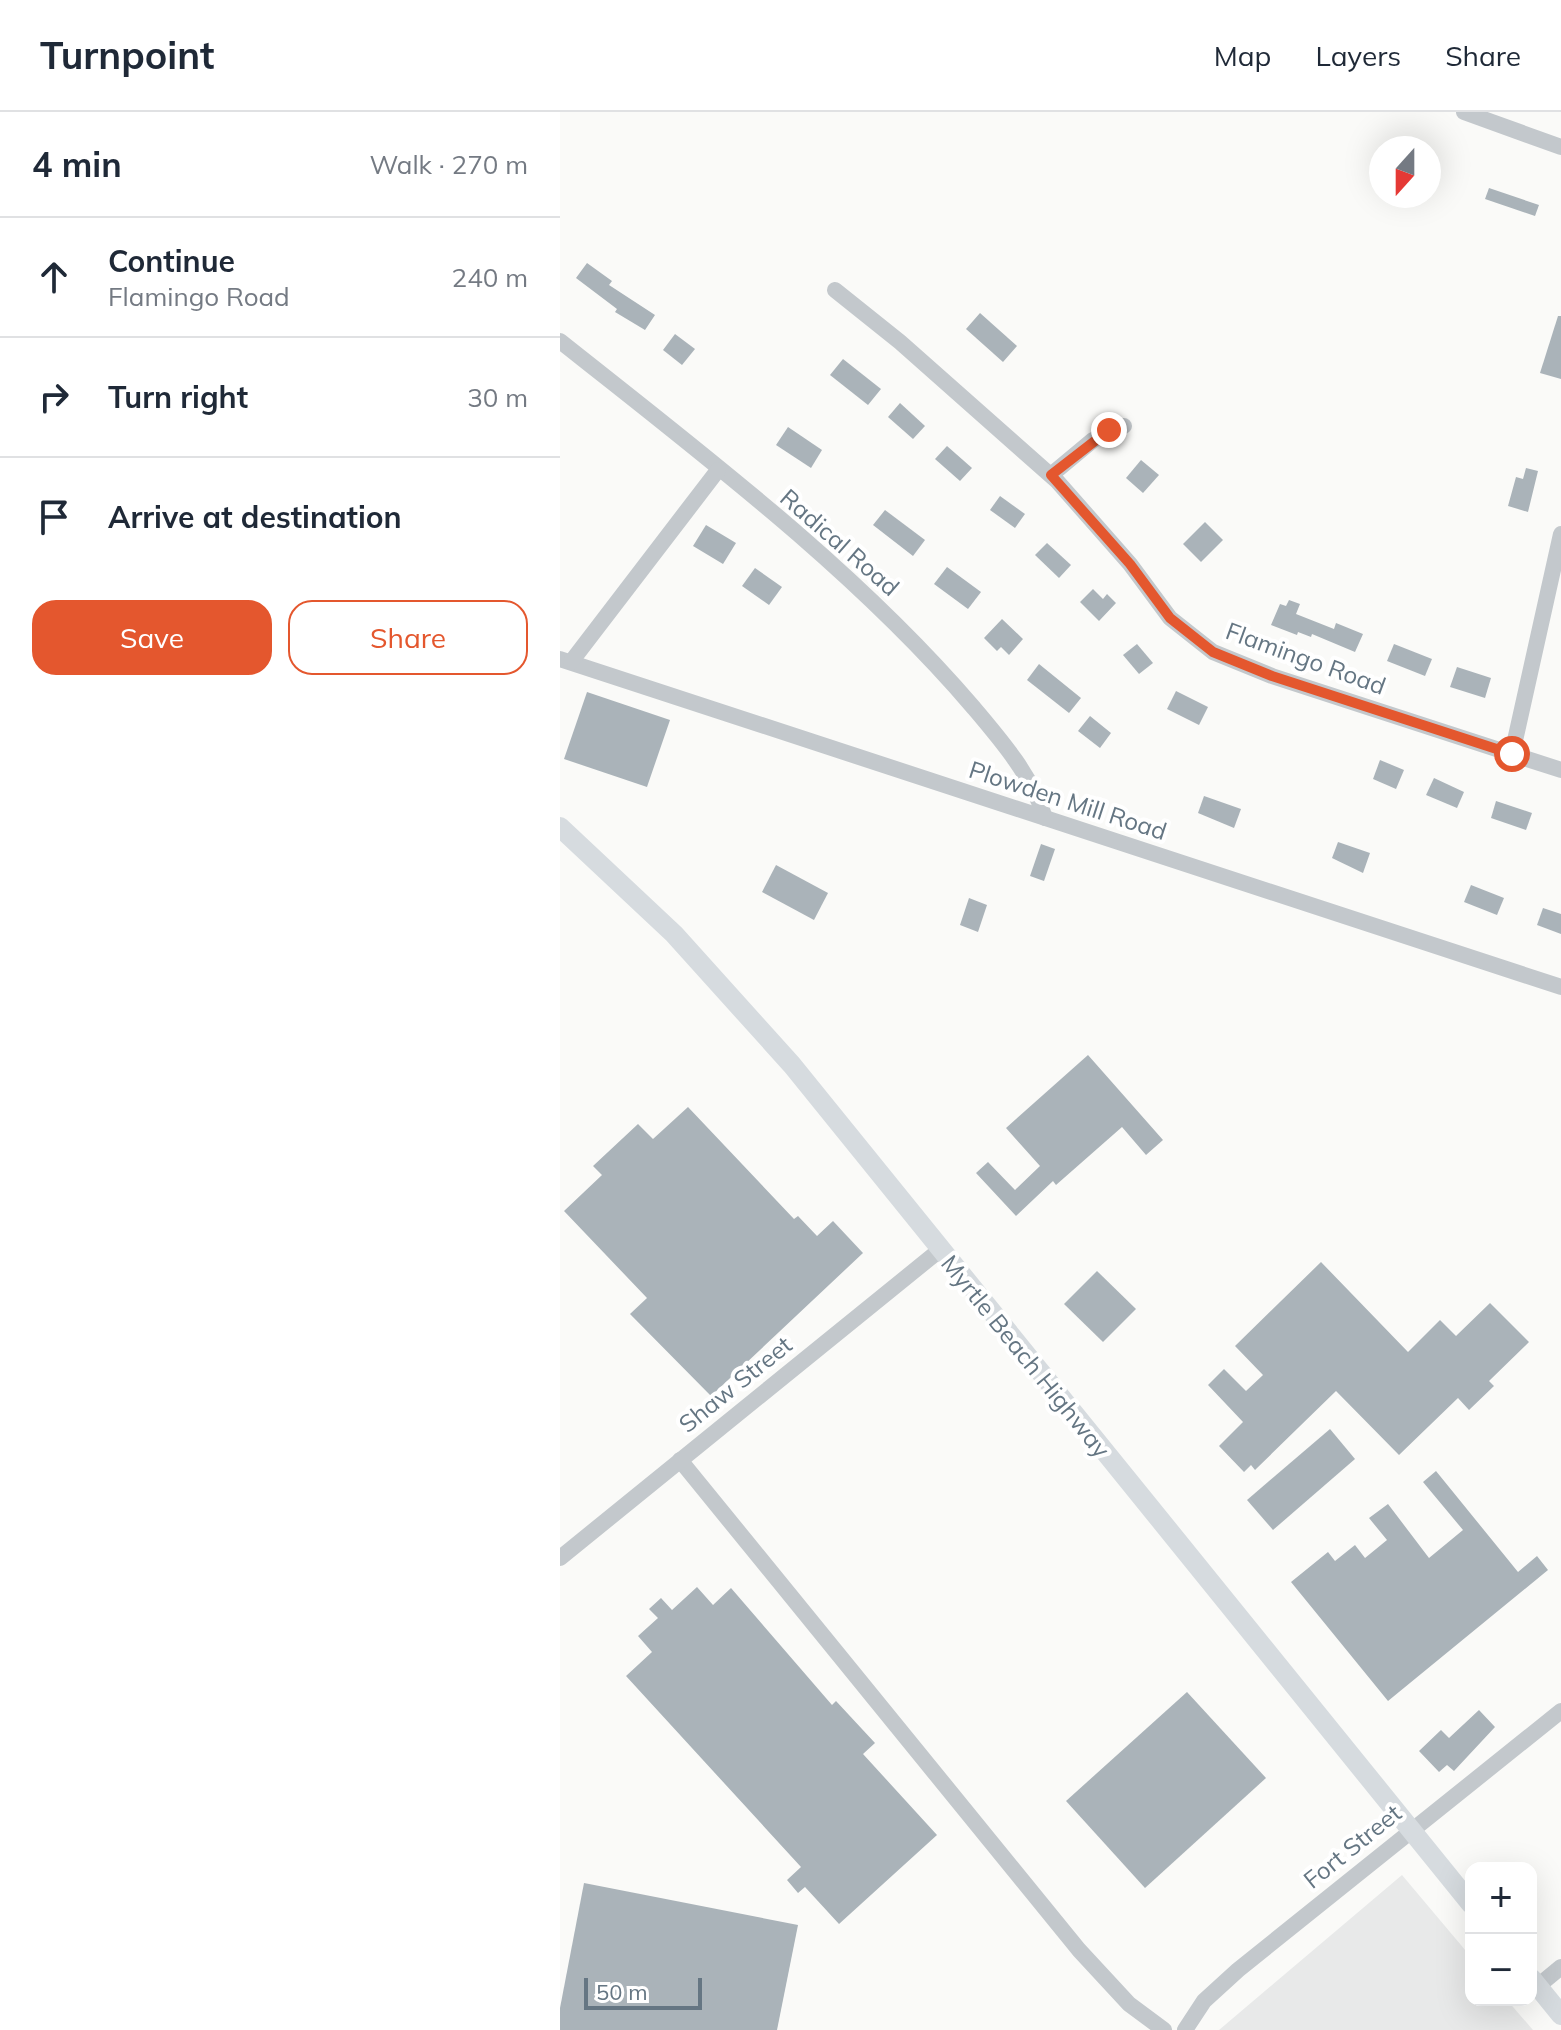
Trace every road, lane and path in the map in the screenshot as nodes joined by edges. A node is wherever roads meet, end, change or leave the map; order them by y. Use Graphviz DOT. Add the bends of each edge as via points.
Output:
graph roads {
  1 [pos="1464,112"];
  2 [pos="1561,147"];
  3 [pos="835,290"];
  4 [pos="560,341"];
  5 [pos="1124,426"];
  6 [pos="718,470"];
  7 [pos="1051,475"];
  8 [pos="1561,534"];
  9 [pos="566,660"];
  10 [pos="1512,754"];
  11 [pos="1561,770"];
  12 [pos="1045,818"];
  13 [pos="560,827"];
  14 [pos="1561,987"];
  15 [pos="941,1249"];
  16 [pos="680,1460"];
  17 [pos="560,1558"];
  18 [pos="1561,1711"];
  19 [pos="1410,1830"];
  20 [pos="1465,1897"];
  21 [pos="1561,1967"];
  22 [pos="1537,1980"];
  23 [pos="1537,1986"];
  24 [pos="1561,2015"];
  25 [pos="1164,2030"];
  26 [pos="1185,2030"];
  1 -- 2 [label="street"];
  3 -- 7 [label="street, Flamingo Road"];
  4 -- 6 [label="street, Radical Road"];
  5 -- 7 [label="street" via="1093,440"];
  6 -- 9 [label="street"];
  6 -- 12 [label="street, Radical Road" via="927,654 1033,786"];
  7 -- 10 [label="street, Flamingo Road" via="1170,618 1213,652"];
  8 -- 10 [label="street"];
  9 -- 12 [label="street, Plowden Mill Road"];
  10 -- 11 [label="street, Flamingo Road"];
  12 -- 14 [label="street, Plowden Mill Road"];
  13 -- 15 [label="main road, Myrtle Beach Highway" via="716,978"];
  15 -- 16 [label="street, Shaw Street"];
  15 -- 19 [label="main road, Myrtle Beach Highway"];
  16 -- 17 [label="street, Shaw Street"];
  16 -- 25 [label="street" via="1079,1950 1129,2004"];
  18 -- 19 [label="street, Fort Street"];
  19 -- 20 [label="main road, Myrtle Beach Highway"];
  19 -- 26 [label="street, Fort Street" via="1238,1970 1204,2001"];
  21 -- 22 [label="street"];
  23 -- 24 [label="main road"];
}
